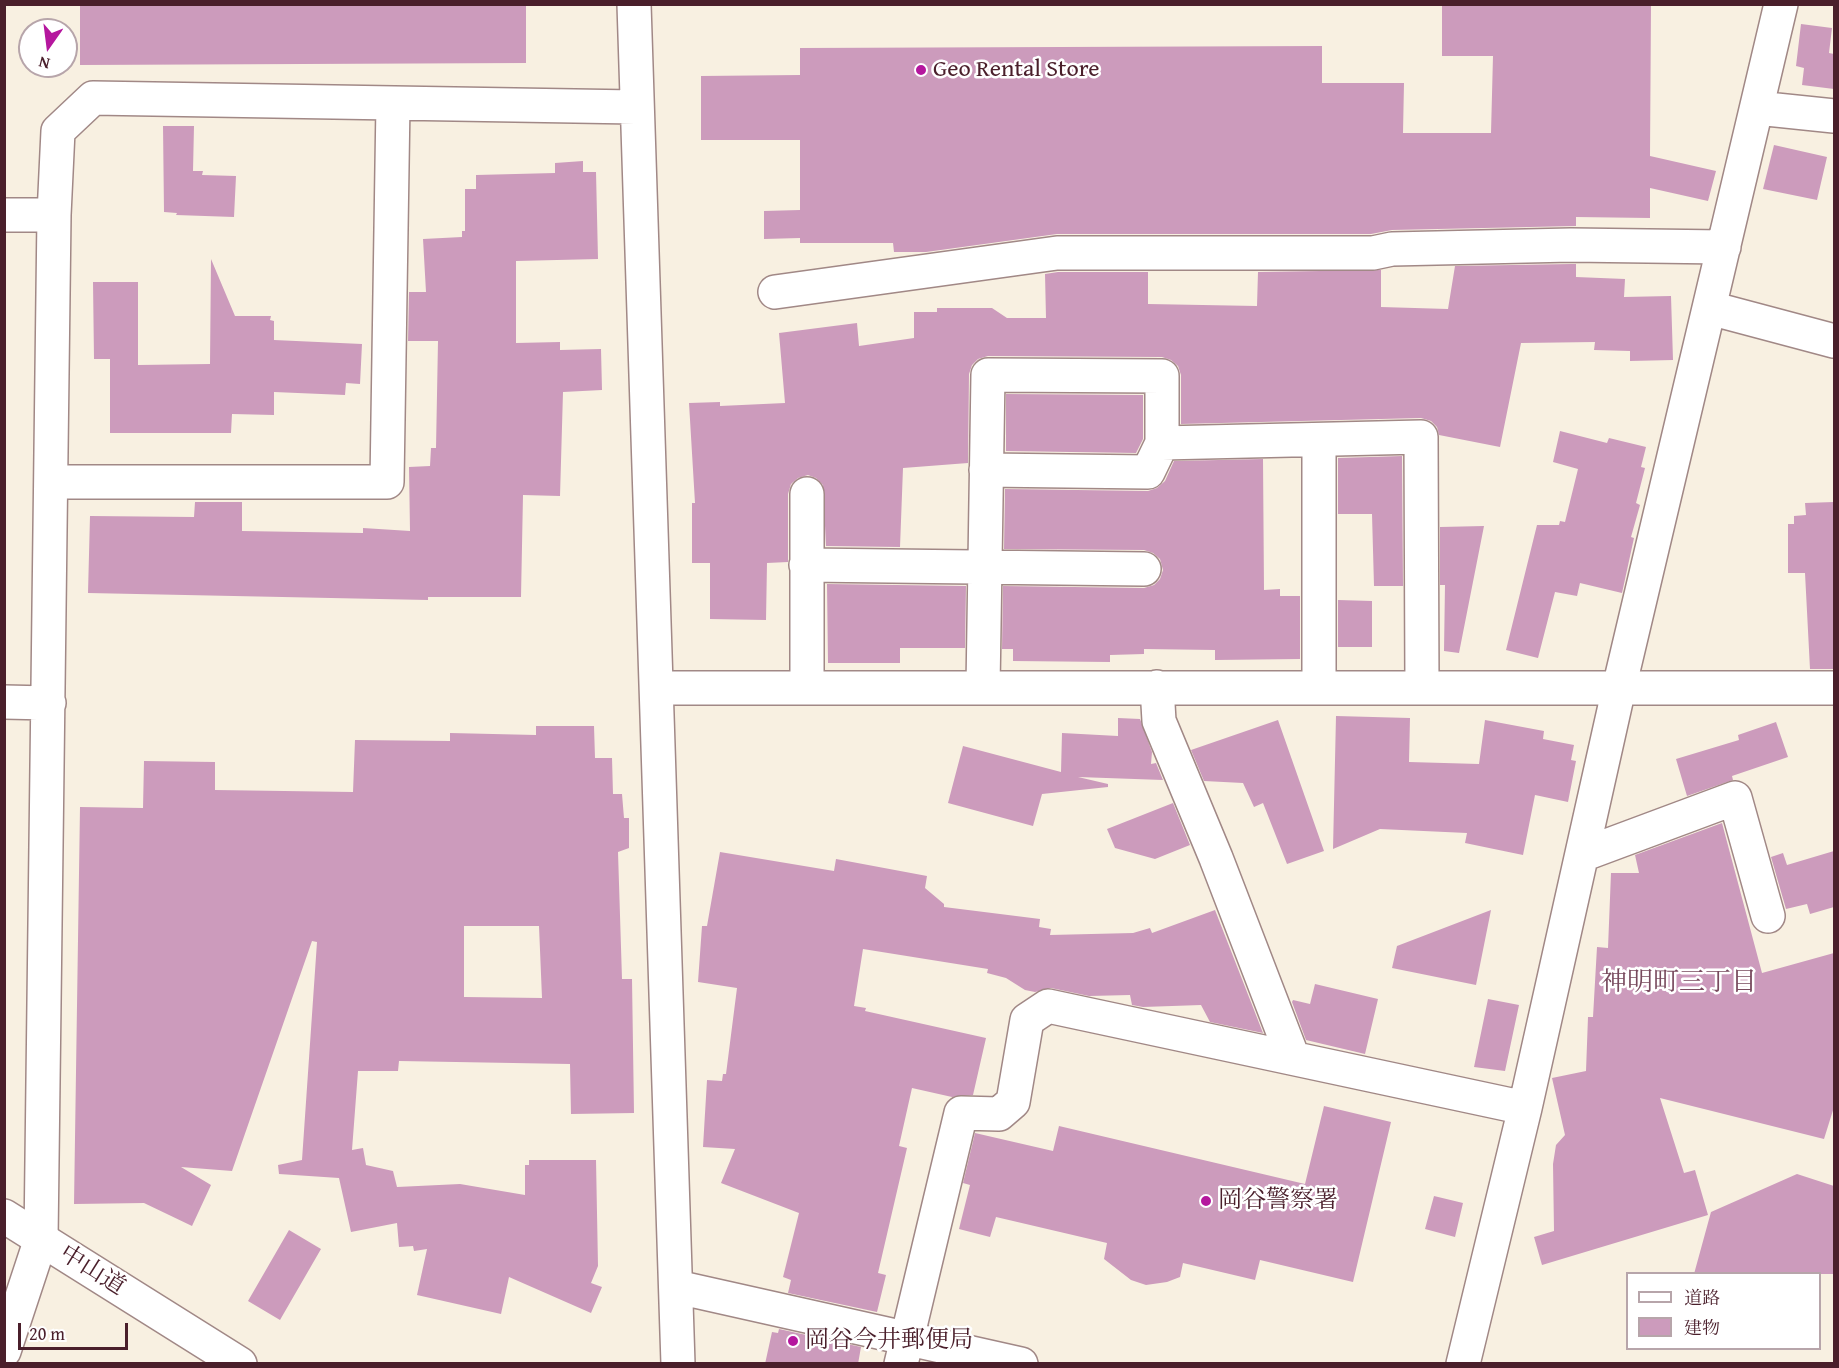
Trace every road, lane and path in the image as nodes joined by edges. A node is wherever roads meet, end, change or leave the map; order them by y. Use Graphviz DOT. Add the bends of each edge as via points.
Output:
graph roads {
  1 [pos="634,4"];
  2 [pos="1781,4"];
  3 [pos="393,103"];
  4 [pos="636,107"];
  5 [pos="1757,108"];
  6 [pos="1834,116"];
  7 [pos="4,215"];
  8 [pos="54,215"];
  9 [pos="1724,247"];
  10 [pos="775,292"];
  11 [pos="1710,308"];
  12 [pos="1834,341"];
  13 [pos="1319,440"];
  14 [pos="1162,443"];
  15 [pos="986,470"];
  16 [pos="52,482"];
  17 [pos="807,494"];
  18 [pos="806,565"];
  19 [pos="985,566"];
  20 [pos="1144,569"];
  21 [pos="807,687"];
  22 [pos="983,687"];
  23 [pos="1157,687"];
  24 [pos="1319,687"];
  25 [pos="1422,687"];
  26 [pos="657,688"];
  27 [pos="1619,688"];
  28 [pos="1834,688"];
  29 [pos="4,702"];
  30 [pos="50,703"];
  31 [pos="1582,855"];
  32 [pos="1768,916"];
  33 [pos="1293,1059"];
  34 [pos="1525,1108"];
  35 [pos="4,1216"];
  36 [pos="41,1239"];
  37 [pos="677,1287"];
  38 [pos="904,1350"];
  39 [pos="4,1351"];
  40 [pos="240,1364"];
  41 [pos="678,1364"];
  42 [pos="1021,1364"];
  43 [pos="1463,1364"];
  1 -- 4 [label="main road"];
  2 -- 5 [label="main road"];
  3 -- 4 [label="main road"];
  3 -- 8 [label="main road" via="93,98 58,131"];
  3 -- 16 [label="main road" via="387,482"];
  4 -- 26 [label="main road"];
  5 -- 6 [label="main road"];
  5 -- 9 [label="main road"];
  7 -- 8 [label="main road"];
  8 -- 16 [label="main road"];
  9 -- 10 [label="main road" via="1571,245 1392,249 1373,253 1057,253"];
  9 -- 11 [label="main road"];
  11 -- 12 [label="main road"];
  11 -- 27 [label="main road"];
  13 -- 14 [label="main road"];
  13 -- 24 [label="main road"];
  13 -- 25 [label="main road" via="1420,437"];
  14 -- 15 [label="main road" via="1148,472"];
  14 -- 15 [label="main road" via="1162,376 988,375"];
  15 -- 19 [label="main road"];
  16 -- 30 [label="main road"];
  17 -- 18 [label="main road"];
  18 -- 19 [label="main road"];
  18 -- 21 [label="main road"];
  19 -- 20 [label="main road"];
  19 -- 22 [label="main road"];
  21 -- 22 [label="main road"];
  21 -- 26 [label="main road"];
  22 -- 23 [label="main road"];
  23 -- 24 [label="main road"];
  23 -- 33 [label="main road" via="1159,721"];
  24 -- 25 [label="main road"];
  25 -- 27 [label="main road"];
  26 -- 37 [label="main road"];
  27 -- 28 [label="main road"];
  27 -- 31 [label="main road"];
  29 -- 30 [label="main road"];
  30 -- 36 [label="main road"];
  31 -- 32 [label="main road" via="1735,798"];
  31 -- 34 [label="main road"];
  33 -- 34 [label="main road"];
  33 -- 38 [label="main road" via="1048,1006 1027,1020 1013,1102 999,1114 962,1113"];
  34 -- 43 [label="main road"];
  35 -- 36 [label="main road, 中山道"];
  36 -- 39 [label="main road"];
  36 -- 40 [label="main road, 中山道"];
  37 -- 38 [label="main road"];
  37 -- 41 [label="main road"];
  38 -- 42 [label="main road"];
}
